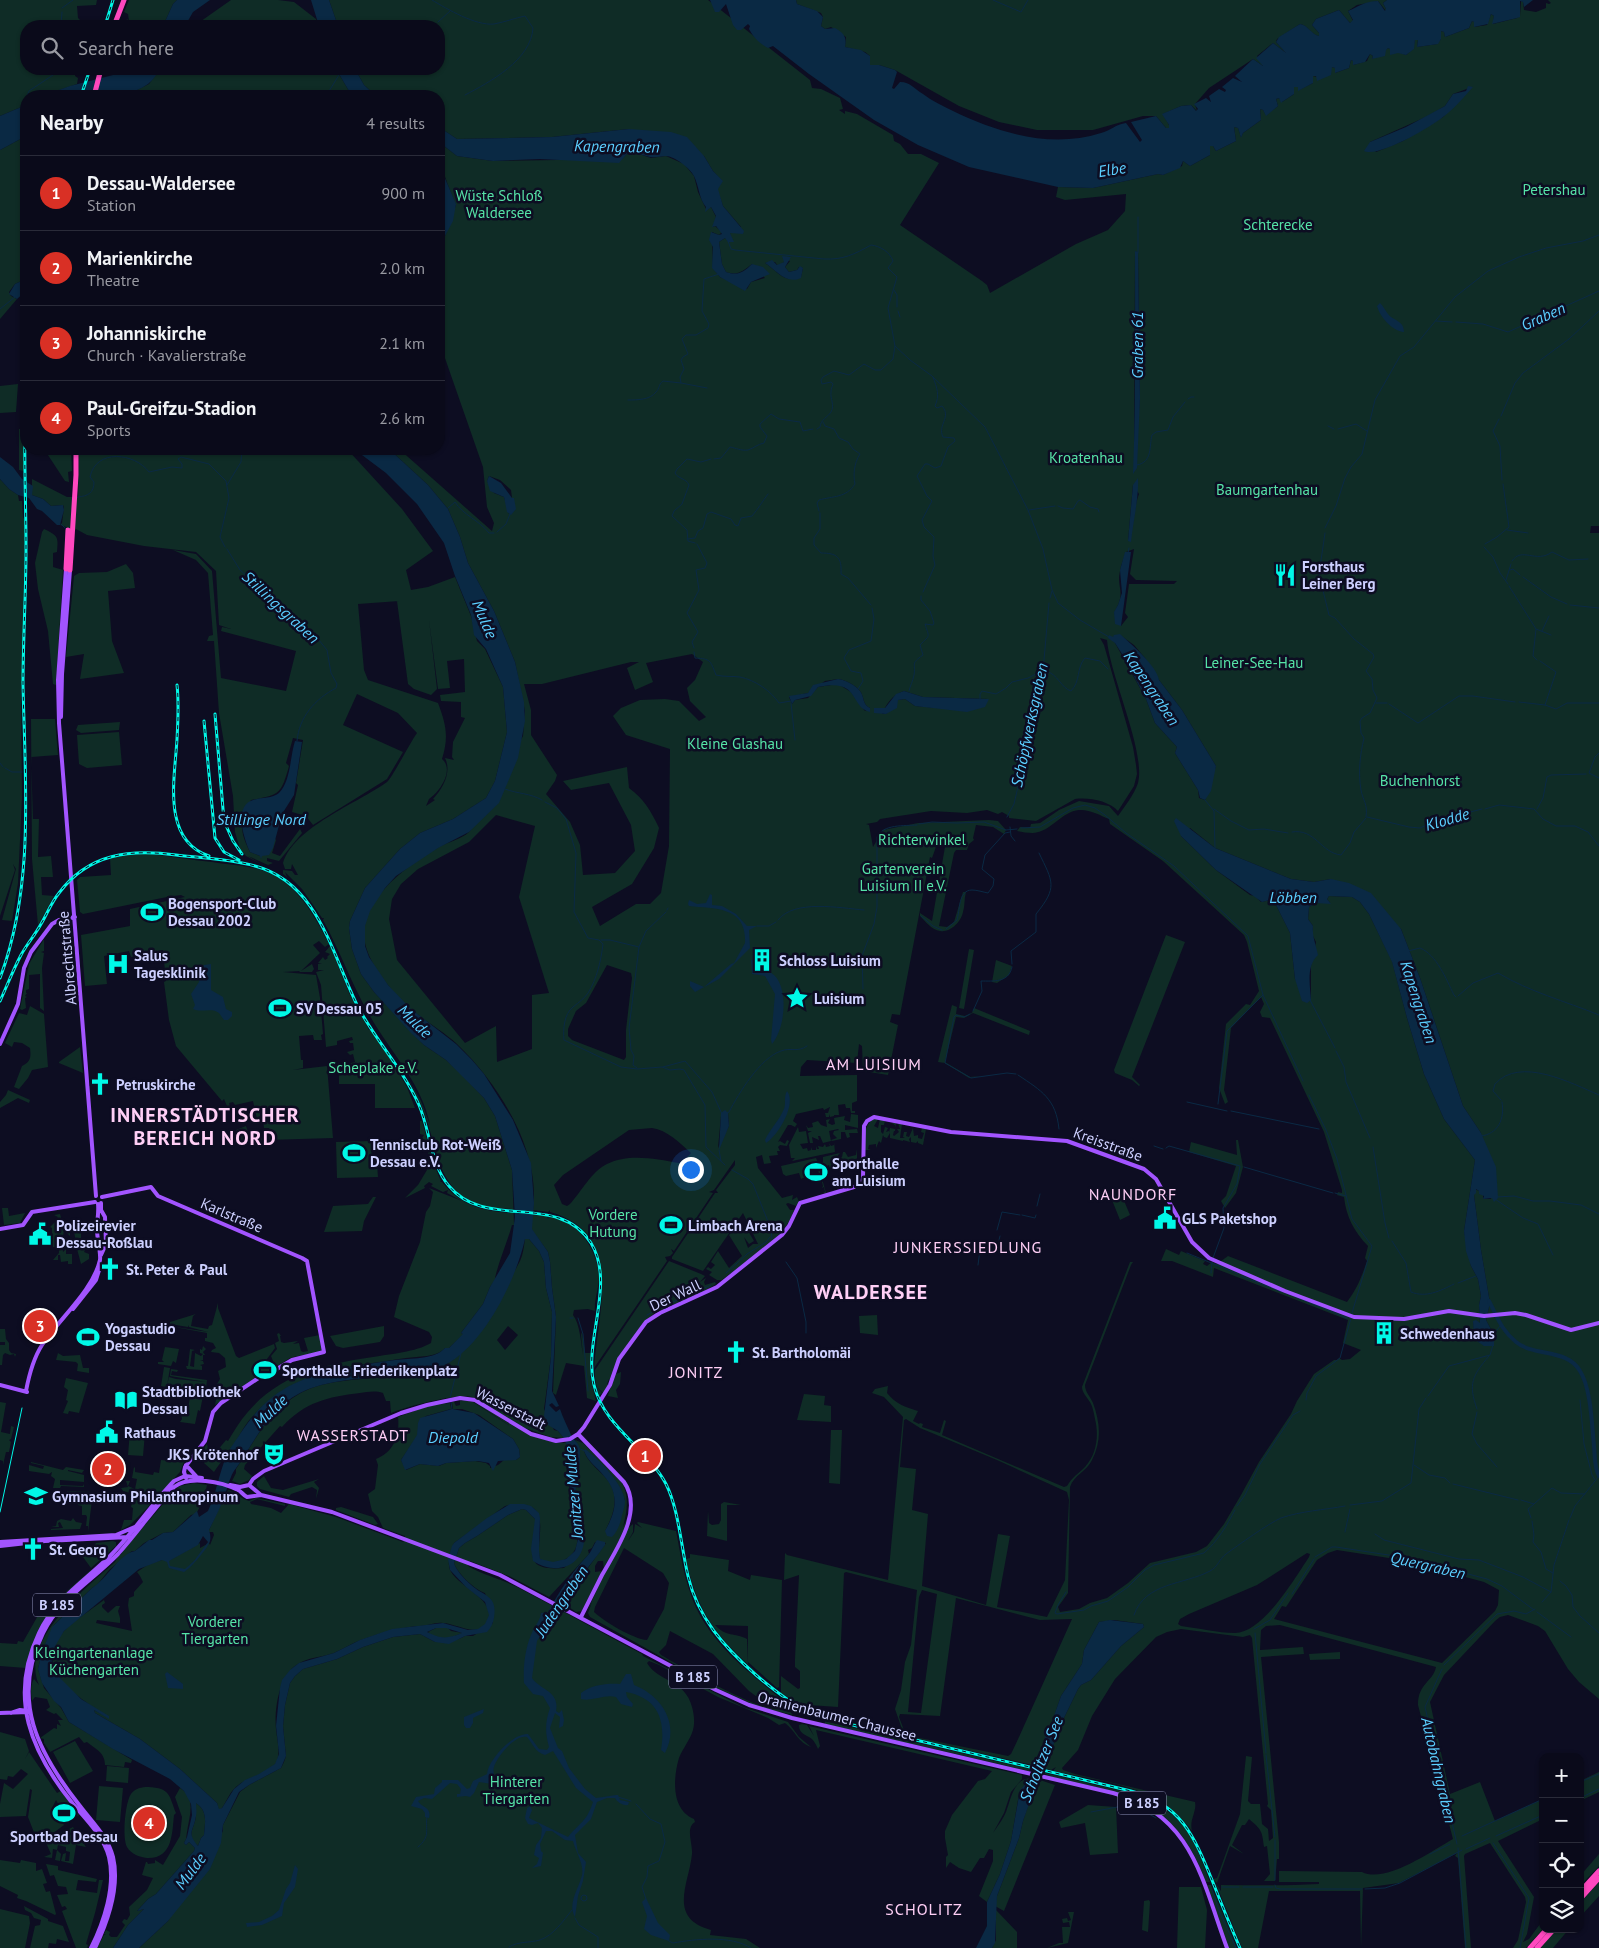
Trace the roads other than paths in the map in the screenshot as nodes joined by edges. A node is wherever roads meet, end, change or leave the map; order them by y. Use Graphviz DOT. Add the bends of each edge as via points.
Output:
graph roads {
  1 [pos="123,0"];
  2 [pos="115,20"];
  3 [pos="97,75"];
  4 [pos="93,90"];
  5 [pos="75,455"];
  6 [pos="68,570"];
  7 [pos="60,725"];
  8 [pos="75,917"];
  9 [pos="0,1044"];
  10 [pos="860,1184"];
  11 [pos="98,1200"];
  12 [pos="100,1214"];
  13 [pos="0,1229"];
  14 [pos="101,1250"];
  15 [pos="1599,1323"];
  16 [pos="0,1386"];
  17 [pos="577,1435"];
  18 [pos="186,1465"];
  19 [pos="196,1477"];
  20 [pos="186,1478"];
  21 [pos="255,1478"];
  22 [pos="206,1480"];
  23 [pos="246,1485"];
  24 [pos="230,1486"];
  25 [pos="254,1489"];
  26 [pos="242,1494"];
  27 [pos="261,1495"];
  28 [pos="252,1496"];
  29 [pos="136,1526"];
  30 [pos="120,1534"];
  31 [pos="133,1535"];
  32 [pos="115,1538"];
  33 [pos="126,1538"];
  34 [pos="0,1544"];
  35 [pos="119,1546"];
  36 [pos="125,1546"];
  37 [pos="585,1609"];
  38 [pos="581,1617"];
  39 [pos="590,1622"];
  40 [pos="28,1711"];
  41 [pos="0,1713"];
  42 [pos="1599,1871"];
  43 [pos="1599,1878"];
  44 [pos="1584,1888"];
  45 [pos="1584,1895"];
  46 [pos="1543,1933"];
  47 [pos="1550,1933"];
  48 [pos="93,1948"];
  49 [pos="1227,1948"];
  50 [pos="1530,1948"];
  51 [pos="1537,1948"];
  1 -- 2 [label="highway"];
  3 -- 4 [label="highway"];
  5 -- 6 [label="highway"];
  6 -- 7 [label="main road, Albrechtstraße"];
  6 -- 7 [label="main road, Albrechtstraße" via="58,694"];
  7 -- 8 [label="main road, Albrechtstraße"];
  8 -- 9 [label="main road" via="52,924 31,952 18,1004"];
  8 -- 11 [label="main road, Albrechtstraße"];
  10 -- 15 [label="main road, Kreisstraße" via="863,1178 864,1126 872,1117 951,1132 1067,1141 1150,1173 1192,1242 1216,1263 1350,1316 1408,1319 1440,1312 1478,1316 1521,1314 1566,1330"];
  10 -- 17 [label="main road, Der Wall" via="802,1202 787,1229 717,1287 646,1322 619,1359 608,1388"];
  11 -- 12 [label="main road, Albrechtstraße"];
  11 -- 13 [label="main road" via="33,1212 23,1225"];
  11 -- 18 [label="main road, Karlstraße" via="150,1187 157,1195 308,1261 324,1352 292,1360 221,1403 213,1412 205,1441"];
  12 -- 14 [label="main road" via="96,1217"];
  12 -- 14 [label="main road" via="104,1217 106,1244"];
  14 -- 16 [label="main road" via="97,1273 40,1347 27,1390"];
  17 -- 21 [label="main road, Wasserstadt" via="564,1441 531,1434 479,1402 460,1398 401,1413 266,1470"];
  17 -- 37 [label="main road" via="628,1487 631,1506 622,1539"];
  18 -- 19 [label="main road"];
  18 -- 20 [label="main road"];
  19 -- 20 [label="main road"];
  19 -- 22 [label="main road"];
  20 -- 22 [label="main road"];
  20 -- 29 [label="main road, B 185" via="173,1483"];
  20 -- 31 [label="main road, B 185" via="174,1487"];
  21 -- 23 [label="main road, Wasserstadt"];
  21 -- 25 [label="main road"];
  22 -- 24 [label="main road"];
  23 -- 24 [label="main road"];
  23 -- 25 [label="main road"];
  23 -- 26 [label="main road"];
  24 -- 26 [label="main road"];
  25 -- 27 [label="main road, B 185"];
  25 -- 28 [label="main road"];
  26 -- 28 [label="main road"];
  27 -- 28 [label="main road, B 185"];
  27 -- 38 [label="main road, Oranienbaumer Chaussee / B 185" via="323,1510 511,1579"];
  29 -- 30 [label="main road"];
  29 -- 33 [label="main road, B 185"];
  30 -- 33 [label="main road"];
  30 -- 34 [label="main road"];
  31 -- 33 [label="main road"];
  31 -- 36 [label="main road, B 185"];
  32 -- 33 [label="main road"];
  32 -- 34 [label="main road"];
  32 -- 35 [label="main road"];
  33 -- 35 [label="main road, B 185"];
  33 -- 36 [label="main road"];
  35 -- 40 [label="main road, B 185" via="65,1596 42,1627 27,1669 25,1694"];
  36 -- 40 [label="main road, B 185" via="69,1596 47,1625 32,1666"];
  37 -- 38 [label="main road"];
  37 -- 39 [label="main road"];
  38 -- 39 [label="main road, Oranienbaumer Chaussee / B 185"];
  39 -- 49 [label="main road, Oranienbaumer Chaussee / B 185" via="716,1690 757,1708 1124,1796 1154,1810 1170,1823 1194,1859"];
  40 -- 41 [label="main road"];
  40 -- 48 [label="main road, B 185" via="46,1758 61,1783 104,1838 113,1857 112,1900 106,1922"];
  42 -- 44 [label="highway"];
  43 -- 45 [label="highway"];
  46 -- 50 [label="highway"];
  47 -- 51 [label="highway"];
}
